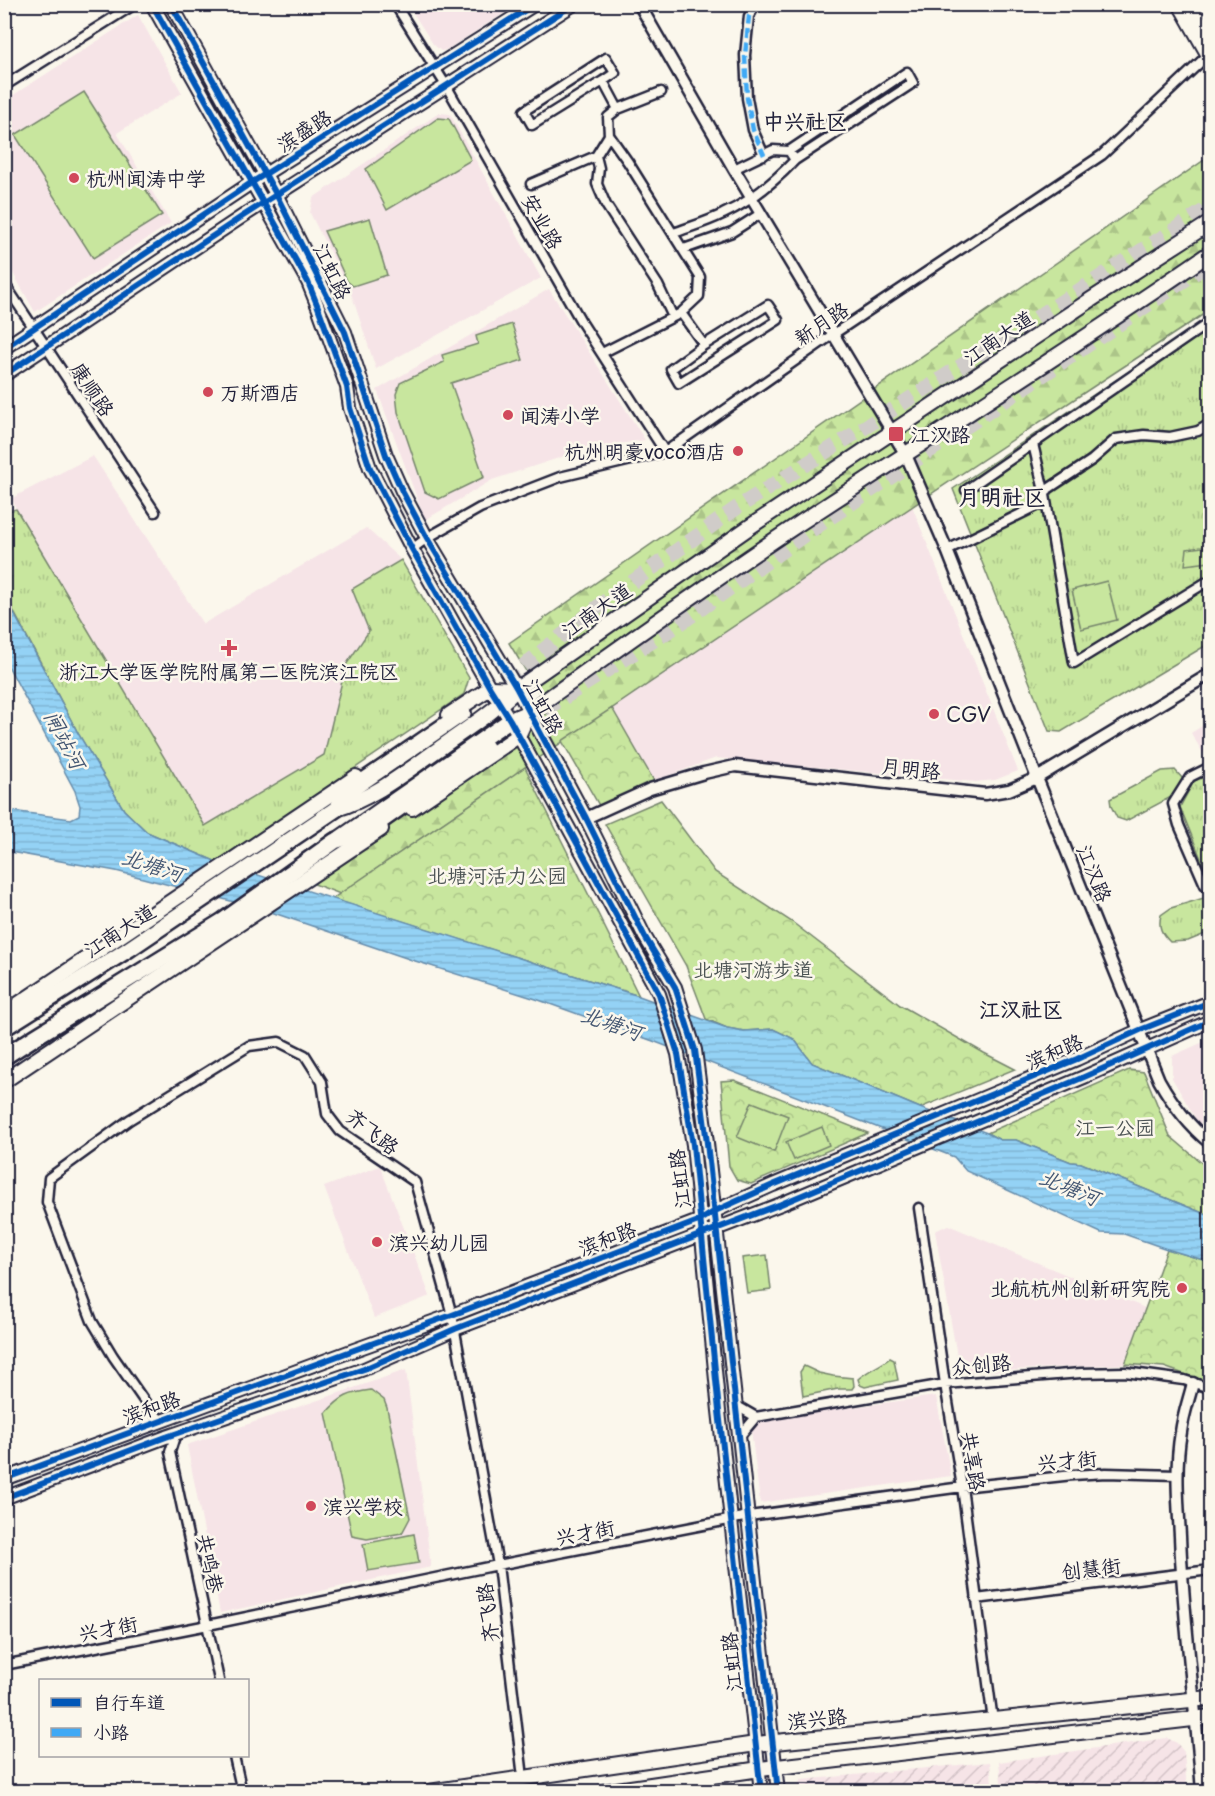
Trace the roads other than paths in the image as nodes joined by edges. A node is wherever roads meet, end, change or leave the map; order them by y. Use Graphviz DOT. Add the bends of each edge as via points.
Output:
graph roads {
  1 [pos="135,4"];
  2 [pos="152,4"];
  3 [pos="171,4"];
  4 [pos="395,4"];
  5 [pos="535,4"];
  6 [pos="574,4"];
  7 [pos="639,4"];
  8 [pos="756,4"];
  9 [pos="1180,4"];
  10 [pos="1190,4"];
  11 [pos="1202,4"];
  12 [pos="1208,4"];
  13 [pos="1210,9"];
  14 [pos="1210,17"];
  15 [pos="1210,53"];
  16 [pos="435,67"];
  17 [pos="603,81"];
  18 [pos="4,86"];
  19 [pos="447,87"];
  20 [pos="661,92"];
  21 [pos="618,109"];
  22 [pos="609,135"];
  23 [pos="789,151"];
  24 [pos="764,154"];
  25 [pos="596,156"];
  26 [pos="795,160"];
  27 [pos="734,169"];
  28 [pos="265,174"];
  29 [pos="251,183"];
  30 [pos="531,184"];
  31 [pos="276,195"];
  32 [pos="751,198"];
  33 [pos="262,203"];
  34 [pos="760,213"];
  35 [pos="1210,223"];
  36 [pos="674,233"];
  37 [pos="684,249"];
  38 [pos="1210,253"];
  39 [pos="4,283"];
  40 [pos="677,315"];
  41 [pos="1210,322"];
  42 [pos="33,328"];
  43 [pos="832,335"];
  44 [pos="704,345"];
  45 [pos="5,348"];
  46 [pos="46,348"];
  47 [pos="602,353"];
  48 [pos="4,375"];
  49 [pos="1210,424"];
  50 [pos="893,433"];
  51 [pos="1033,444"];
  52 [pos="665,452"];
  53 [pos="906,455"];
  54 [pos="966,490"];
  55 [pos="1044,495"];
  56 [pos="155,512"];
  57 [pos="427,538"];
  58 [pos="412,549"];
  59 [pos="947,550"];
  60 [pos="1210,580"];
  61 [pos="1210,675"];
  62 [pos="490,688"];
  63 [pos="517,689"];
  64 [pos="501,705"];
  65 [pos="529,712"];
  66 [pos="464,714"];
  67 [pos="510,720"];
  68 [pos="518,736"];
  69 [pos="486,747"];
  70 [pos="1210,767"];
  71 [pos="1037,778"];
  72 [pos="336,808"];
  73 [pos="586,818"];
  74 [pos="335,841"];
  75 [pos="1210,889"];
  76 [pos="1210,1002"];
  77 [pos="4,1014"];
  78 [pos="1210,1021"];
  79 [pos="4,1028"];
  80 [pos="1140,1030"];
  81 [pos="1147,1049"];
  82 [pos="4,1057"];
  83 [pos="4,1081"];
  84 [pos="1210,1143"];
  85 [pos="919,1208"];
  86 [pos="715,1210"];
  87 [pos="701,1220"];
  88 [pos="716,1229"];
  89 [pos="702,1234"];
  90 [pos="452,1315"];
  91 [pos="455,1329"];
  92 [pos="1193,1383"];
  93 [pos="945,1384"];
  94 [pos="1210,1388"];
  95 [pos="147,1405"];
  96 [pos="737,1406"];
  97 [pos="756,1417"];
  98 [pos="161,1421"];
  99 [pos="146,1426"];
  100 [pos="176,1433"];
  101 [pos="740,1436"];
  102 [pos="153,1442"];
  103 [pos="170,1452"];
  104 [pos="1177,1474"];
  105 [pos="4,1479"];
  106 [pos="962,1487"];
  107 [pos="4,1498"];
  108 [pos="748,1516"];
  109 [pos="732,1520"];
  110 [pos="498,1565"];
  111 [pos="1210,1570"];
  112 [pos="1181,1573"];
  113 [pos="976,1599"];
  114 [pos="208,1625"];
  115 [pos="4,1665"];
  116 [pos="219,1679"];
  117 [pos="1210,1698"];
  118 [pos="1193,1700"];
  119 [pos="1210,1717"];
  120 [pos="1196,1719"];
  121 [pos="993,1721"];
  122 [pos="773,1742"];
  123 [pos="756,1744"];
  124 [pos="234,1757"];
  125 [pos="776,1767"];
  126 [pos="522,1769"];
  127 [pos="760,1769"];
  128 [pos="242,1791"];
  129 [pos="429,1791"];
  130 [pos="603,1791"];
  131 [pos="761,1791"];
  132 [pos="778,1791"];
  133 [pos="1202,1791"];
  1 -- 18 [label="street"];
  2 -- 29 [label="main road, 江虹路"];
  3 -- 28 [label="main road, 江虹路"];
  4 -- 16 [label="street, 安业路"];
  5 -- 16 [label="main road, 滨盛路"];
  6 -- 19 [label="main road, 滨盛路"];
  7 -- 27 [label="street, 江汉路"];
  8 -- 24 [label="street" via="749,16 745,66 753,130"];
  9 -- 15 [label="main road"];
  10 -- 15 [label="highway"];
  11 -- 14 [label="highway"];
  12 -- 13 [label="main road"];
  15 -- 43 [label="street, 新月路" via="1102,154"];
  16 -- 19 [label="street, 安业路"];
  16 -- 28 [label="main road, 滨盛路"];
  17 -- 17 [label="street" via="615,73 606,58 524,111 532,125"];
  17 -- 21 [label="street"];
  19 -- 31 [label="main road, 滨盛路"];
  19 -- 47 [label="street, 安业路"];
  20 -- 21 [label="street"];
  21 -- 22 [label="street" via="608,117"];
  22 -- 25 [label="street"];
  22 -- 36 [label="street"];
  23 -- 24 [label="street"];
  23 -- 26 [label="street"];
  23 -- 26 [label="street" via="907,72 913,84"];
  24 -- 27 [label="street"];
  25 -- 30 [label="street"];
  25 -- 40 [label="street" via="597,184 606,205"];
  26 -- 32 [label="street"];
  27 -- 32 [label="street, 江汉路"];
  28 -- 29 [label="main road, 滨盛路"];
  28 -- 31 [label="main road, 江虹路"];
  29 -- 33 [label="main road, 江虹路"];
  29 -- 42 [label="main road, 滨盛路"];
  31 -- 33 [label="main road, 滨盛路"];
  31 -- 57 [label="main road, 江虹路" via="345,333 386,455"];
  32 -- 34 [label="street, 江汉路"];
  32 -- 36 [label="street" via="724,214"];
  33 -- 46 [label="main road, 滨盛路"];
  33 -- 58 [label="main road, 江虹路" via="315,298 347,387 370,468"];
  34 -- 37 [label="street" via="732,232"];
  34 -- 43 [label="street, 江汉路"];
  35 -- 50 [label="main road, 江南大道"];
  36 -- 37 [label="street"];
  37 -- 40 [label="street" via="700,277 699,296"];
  38 -- 53 [label="main road"];
  39 -- 42 [label="street, 康顺路"];
  40 -- 44 [label="street"];
  40 -- 47 [label="street"];
  41 -- 51 [label="street"];
  42 -- 45 [label="main road, 滨盛路"];
  42 -- 46 [label="street, 康顺路"];
  43 -- 50 [label="street, 江汉路"];
  43 -- 52 [label="street, 新月路"];
  44 -- 44 [label="street" via="671,369 679,383 778,320 768,305"];
  46 -- 48 [label="main road, 滨盛路"];
  46 -- 56 [label="street, 康顺路"];
  47 -- 52 [label="street, 安业路"];
  49 -- 55 [label="street" via="1170,437 1116,439"];
  50 -- 53 [label="street, 江汉路"];
  50 -- 63 [label="main road, 江南大道"];
  51 -- 54 [label="street"];
  51 -- 55 [label="street"];
  52 -- 57 [label="street, 新月路" via="560,477 480,508"];
  53 -- 59 [label="street, 江汉路"];
  53 -- 65 [label="main road" via="705,587"];
  55 -- 59 [label="street" via="1039,505"];
  55 -- 60 [label="street" via="1074,663"];
  57 -- 58 [label="street, 新月路"];
  57 -- 63 [label="main road, 江虹路"];
  58 -- 62 [label="main road, 江虹路"];
  59 -- 71 [label="street, 江汉路"];
  61 -- 71 [label="street, 月明路"];
  62 -- 63 [label="main road"];
  62 -- 64 [label="main road, 江虹路"];
  62 -- 77 [label="main road"];
  63 -- 64 [label="main road, 江南大道"];
  63 -- 65 [label="main road, 江虹路"];
  64 -- 67 [label="main road, 江虹路"];
  64 -- 72 [label="main road, 江南大道" via="354,804"];
  65 -- 67 [label="main road"];
  65 -- 68 [label="main road"];
  65 -- 73 [label="main road, 江虹路"];
  66 -- 72 [label="highway" via="346,793"];
  67 -- 68 [label="main road, 江虹路"];
  67 -- 74 [label="main road"];
  68 -- 83 [label="main road"];
  68 -- 87 [label="main road, 江虹路" via="660,994 678,1054"];
  69 -- 74 [label="highway" via="368,830"];
  70 -- 75 [label="street" via="1190,777 1173,804"];
  71 -- 73 [label="street, 月明路" via="1009,790 985,794 735,766 650,789"];
  71 -- 80 [label="street, 江汉路"];
  72 -- 79 [label="highway, 江南大道" via="129,949"];
  73 -- 86 [label="main road, 江虹路" via="645,938 675,987 695,1050"];
  74 -- 82 [label="highway" via="223,921"];
  76 -- 80 [label="main road, 滨和路"];
  78 -- 81 [label="main road, 滨和路"];
  80 -- 81 [label="street, 江汉路"];
  80 -- 86 [label="main road, 滨和路"];
  81 -- 84 [label="street, 江汉路" via="1174,1106"];
  81 -- 88 [label="main road, 滨和路"];
  85 -- 93 [label="street, 共享路"];
  86 -- 87 [label="main road, 滨和路"];
  86 -- 88 [label="main road, 江虹路"];
  87 -- 89 [label="main road, 江虹路"];
  87 -- 90 [label="main road, 滨和路"];
  88 -- 89 [label="main road, 滨和路"];
  88 -- 96 [label="main road, 江虹路"];
  89 -- 91 [label="main road, 滨和路"];
  89 -- 109 [label="main road, 江虹路"];
  90 -- 91 [label="street, 齐飞路"];
  90 -- 95 [label="street, 齐飞路" via="415,1182 340,1131 327,1114 322,1082 305,1055 279,1042 249,1046 129,1120 49,1178 47,1203 92,1321"];
  90 -- 98 [label="main road, 滨和路"];
  91 -- 100 [label="main road, 滨和路" via="363,1368"];
  91 -- 110 [label="street, 齐飞路"];
  92 -- 93 [label="street, 众创路" via="1125,1372"];
  92 -- 94 [label="street, 众创路"];
  92 -- 104 [label="street" via="1181,1431"];
  93 -- 97 [label="street, 众创路"];
  93 -- 106 [label="street, 共享路"];
  95 -- 98 [label="street, 齐飞路"];
  95 -- 99 [label="street"];
  96 -- 97 [label="street"];
  96 -- 101 [label="main road, 江虹路"];
  97 -- 101 [label="street"];
  98 -- 99 [label="main road, 滨和路"];
  99 -- 105 [label="main road, 滨和路"];
  100 -- 102 [label="main road, 滨和路"];
  100 -- 103 [label="street, 共鸣巷"];
  101 -- 108 [label="main road, 江虹路"];
  102 -- 103 [label="street"];
  102 -- 107 [label="main road, 滨和路"];
  103 -- 114 [label="street, 共鸣巷"];
  104 -- 106 [label="street, 兴才街" via="1084,1474"];
  104 -- 112 [label="street"];
  106 -- 108 [label="street, 兴才街"];
  106 -- 113 [label="street, 共享路"];
  108 -- 109 [label="street, 兴才街"];
  108 -- 122 [label="main road, 江虹路"];
  109 -- 110 [label="street, 兴才街"];
  109 -- 123 [label="main road, 江虹路"];
  110 -- 114 [label="street, 兴才街"];
  110 -- 126 [label="street, 齐飞路"];
  111 -- 112 [label="street, 创慧街"];
  112 -- 113 [label="street, 创慧街"];
  112 -- 118 [label="street"];
  113 -- 121 [label="street, 共享路"];
  114 -- 115 [label="street, 兴才街"];
  114 -- 116 [label="street, 共鸣巷"];
  117 -- 118 [label="main road, 滨兴路"];
  118 -- 120 [label="street"];
  118 -- 121 [label="main road, 滨兴路"];
  119 -- 120 [label="main road"];
  120 -- 125 [label="main road"];
  120 -- 133 [label="street"];
  121 -- 122 [label="main road, 滨兴路"];
  122 -- 123 [label="main road, 滨兴路"];
  122 -- 125 [label="main road, 江虹路"];
  123 -- 127 [label="main road, 江虹路"];
  123 -- 129 [label="main road, 滨兴路"];
  124 -- 128 [label="street"];
  125 -- 127 [label="main road"];
  125 -- 132 [label="main road, 江虹路"];
  127 -- 130 [label="main road"];
  127 -- 131 [label="main road, 江虹路"];
}
